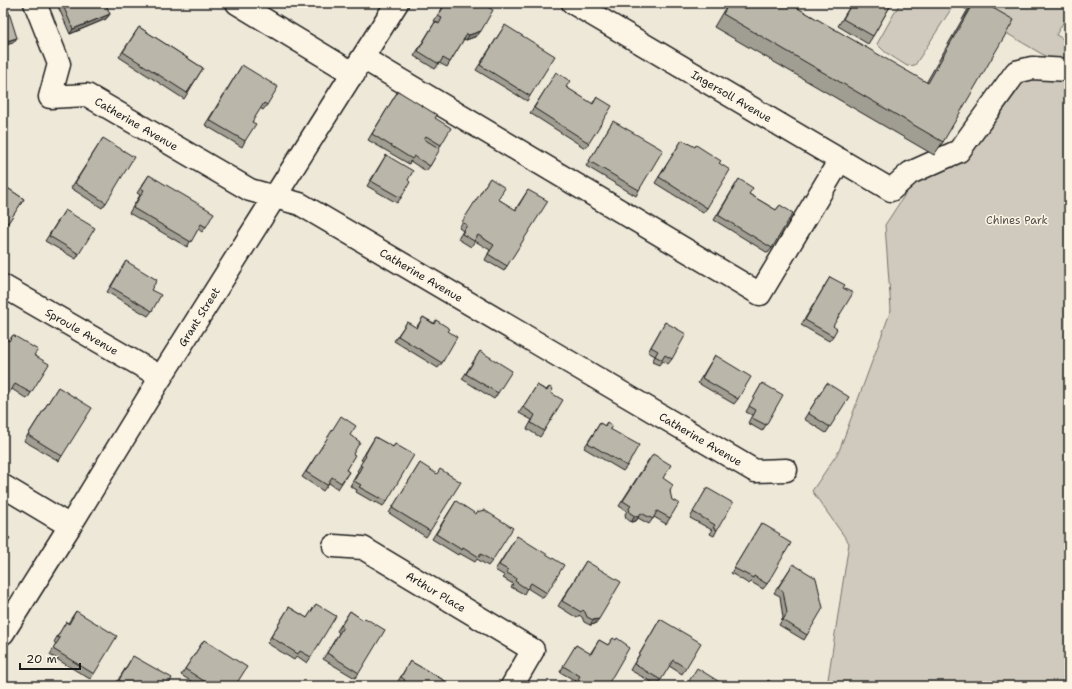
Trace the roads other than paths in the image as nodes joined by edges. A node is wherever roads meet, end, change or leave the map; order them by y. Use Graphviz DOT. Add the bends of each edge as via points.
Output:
graph roads {
  1 [pos="35,3"];
  2 [pos="237,3"];
  3 [pos="398,3"];
  4 [pos="573,3"];
  5 [pos="358,66"];
  6 [pos="1069,70"];
  7 [pos="840,160"];
  8 [pos="276,197"];
  9 [pos="3,286"];
  10 [pos="160,377"];
  11 [pos="786,470"];
  12 [pos="3,486"];
  13 [pos="70,526"];
  14 [pos="334,546"];
  15 [pos="3,633"];
  16 [pos="512,686"];
  1 -- 8 [label="street, Catherine Avenue" via="59,64 50,97 87,95 250,190"];
  2 -- 5 [label="street"];
  3 -- 5 [label="street, Grant Street"];
  4 -- 7 [label="street, Ingersoll Avenue"];
  5 -- 7 [label="street" via="760,294"];
  5 -- 8 [label="street, Grant Street"];
  6 -- 7 [label="street, Ingersoll Avenue" via="1032,68 1016,72 959,151 910,172 891,190"];
  8 -- 10 [label="street, Grant Street"];
  8 -- 11 [label="street, Catherine Avenue" via="300,204 755,471"];
  9 -- 10 [label="street, Sproule Avenue"];
  10 -- 13 [label="street, Grant Street"];
  12 -- 13 [label="street"];
  13 -- 15 [label="street, Grant Street"];
  14 -- 16 [label="street, Arthur Place" via="363,548 533,650"];
}
